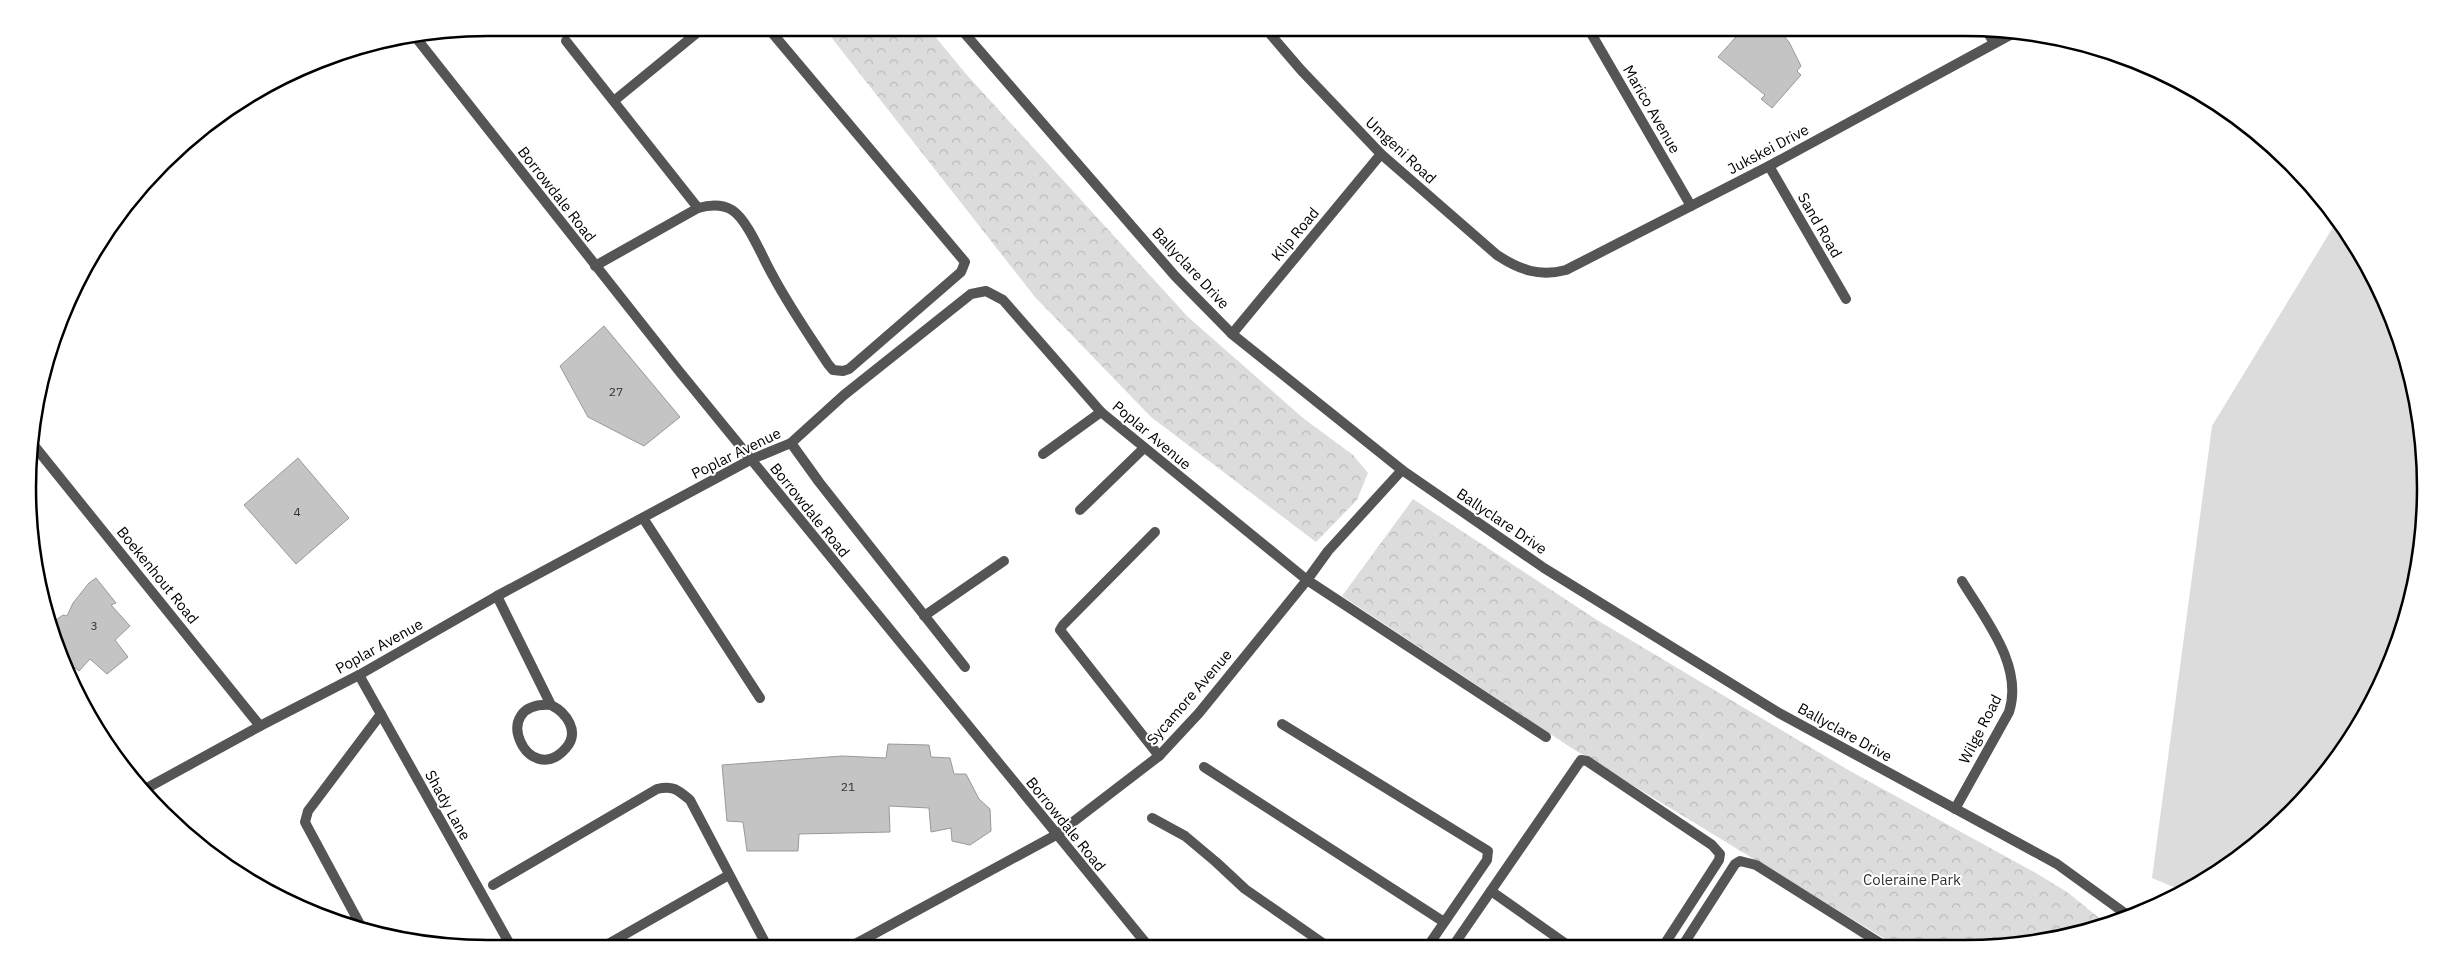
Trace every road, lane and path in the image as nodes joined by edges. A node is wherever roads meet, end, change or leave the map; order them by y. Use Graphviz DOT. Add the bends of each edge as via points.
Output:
graph roads {
  1 [pos="693,36"];
  2 [pos="775,36"];
  3 [pos="967,36"];
  4 [pos="1271,36"];
  5 [pos="1593,36"];
  6 [pos="1990,37"];
  7 [pos="2004,38"];
  8 [pos="566,41"];
  9 [pos="419,42"];
  10 [pos="1994,43"];
  11 [pos="615,100"];
  12 [pos="1381,154"];
  13 [pos="1769,166"];
  14 [pos="1691,206"];
  15 [pos="698,208"];
  16 [pos="595,266"];
  17 [pos="1534,274"];
  18 [pos="1846,299"];
  19 [pos="1232,334"];
  20 [pos="1101,412"];
  21 [pos="791,443"];
  22 [pos="1144,448"];
  23 [pos="38,450"];
  24 [pos="1043,454"];
  25 [pos="750,460"];
  26 [pos="1402,470"];
  27 [pos="1080,510"];
  28 [pos="642,518"];
  29 [pos="1155,532"];
  30 [pos="1004,561"];
  31 [pos="1307,580"];
  32 [pos="1962,581"];
  33 [pos="497,596"];
  34 [pos="924,616"];
  35 [pos="965,667"];
  36 [pos="359,675"];
  37 [pos="760,698"];
  38 [pos="551,705"];
  39 [pos="381,714"];
  40 [pos="1282,724"];
  41 [pos="260,726"];
  42 [pos="1546,736"];
  43 [pos="1159,756"];
  44 [pos="1204,767"];
  45 [pos="149,787"];
  46 [pos="1955,809"];
  47 [pos="1152,818"];
  48 [pos="1056,835"];
  49 [pos="729,875"];
  50 [pos="493,885"];
  51 [pos="1491,890"];
  52 [pos="2122,911"];
  53 [pos="358,920"];
  54 [pos="1444,922"];
  55 [pos="508,940"];
  56 [pos="615,940"];
  57 [pos="764,940"];
  58 [pos="863,940"];
  59 [pos="1143,940"];
  60 [pos="1318,940"];
  61 [pos="1432,940"];
  62 [pos="1457,940"];
  63 [pos="1561,940"];
  64 [pos="1668,940"];
  65 [pos="1686,940"];
  66 [pos="1875,940"];
  1 -- 11 [label="street"];
  2 -- 15 [label="street" via="964,259 965,266 849,368 832,370 741,220 733,211 723,207 707,205"];
  3 -- 19 [label="street, Ballyclare Drive" via="1175,276"];
  4 -- 12 [label="street, Umgeni Road"];
  5 -- 14 [label="street, Marico Avenue"];
  6 -- 10 [label="street"];
  7 -- 10 [label="street, Jukskei Drive"];
  8 -- 11 [label="street"];
  9 -- 16 [label="street, Borrowdale Road"];
  10 -- 13 [label="street, Jukskei Drive"];
  11 -- 15 [label="street"];
  12 -- 17 [label="street, Umgeni Road" via="1497,256"];
  12 -- 19 [label="street, Klip Road"];
  13 -- 14 [label="street, Jukskei Drive"];
  13 -- 18 [label="street, Sand Road"];
  14 -- 17 [label="street, Jukskei Drive" via="1566,270"];
  15 -- 16 [label="street"];
  16 -- 25 [label="street, Borrowdale Road"];
  19 -- 26 [label="street, Ballyclare Drive"];
  20 -- 21 [label="street, Poplar Avenue" via="1003,300 986,291 970,294 844,395"];
  20 -- 22 [label="street, Poplar Avenue"];
  20 -- 24 [label="street"];
  21 -- 25 [label="street, Poplar Avenue"];
  21 -- 34 [label="street"];
  22 -- 27 [label="street"];
  22 -- 31 [label="street, Poplar Avenue"];
  23 -- 41 [label="street, Boekenhout Road"];
  25 -- 28 [label="street, Poplar Avenue"];
  25 -- 48 [label="street, Borrowdale Road"];
  26 -- 31 [label="street, Sycamore Avenue" via="1328,551"];
  26 -- 46 [label="street, Ballyclare Drive" via="1544,568 1771,708"];
  28 -- 33 [label="street, Poplar Avenue"];
  28 -- 37 [label="street"];
  29 -- 43 [label="street" via="1060,630"];
  30 -- 34 [label="street"];
  31 -- 42 [label="street, Poplar Avenue"];
  31 -- 43 [label="street, Sycamore Avenue" via="1199,713"];
  32 -- 46 [label="street, Wilge Road" via="1997,639 2013,678 2014,698"];
  33 -- 36 [label="street, Poplar Avenue"];
  33 -- 38 [label="street"];
  34 -- 35 [label="street"];
  36 -- 39 [label="street, Shady Lane"];
  36 -- 41 [label="street, Poplar Avenue"];
  38 -- 38 [label="street" via="539,704 528,709 516,731 526,753 537,758 550,759 569,745 570,721"];
  39 -- 53 [label="street" via="306,818 307,826"];
  39 -- 55 [label="street, Shady Lane"];
  40 -- 54 [label="street" via="1488,851 1487,860"];
  41 -- 45 [label="street, Poplar Avenue"];
  43 -- 48 [label="street, Sycamore Avenue"];
  44 -- 54 [label="street"];
  46 -- 52 [label="street, Ballyclare Drive" via="2057,864"];
  47 -- 60 [label="street" via="1185,836 1245,890"];
  48 -- 58 [label="street, Sycamore Avenue"];
  48 -- 59 [label="street, Borrowdale Road"];
  49 -- 50 [label="street" via="690,800 676,788 668,787 657,789"];
  49 -- 56 [label="street"];
  49 -- 57 [label="street"];
  51 -- 62 [label="street"];
  51 -- 63 [label="street"];
  51 -- 64 [label="street" via="1579,761 1584,760 1712,845 1720,854"];
  54 -- 61 [label="street"];
  65 -- 66 [label="street" via="1734,864 1740,861 1756,865"];
}
